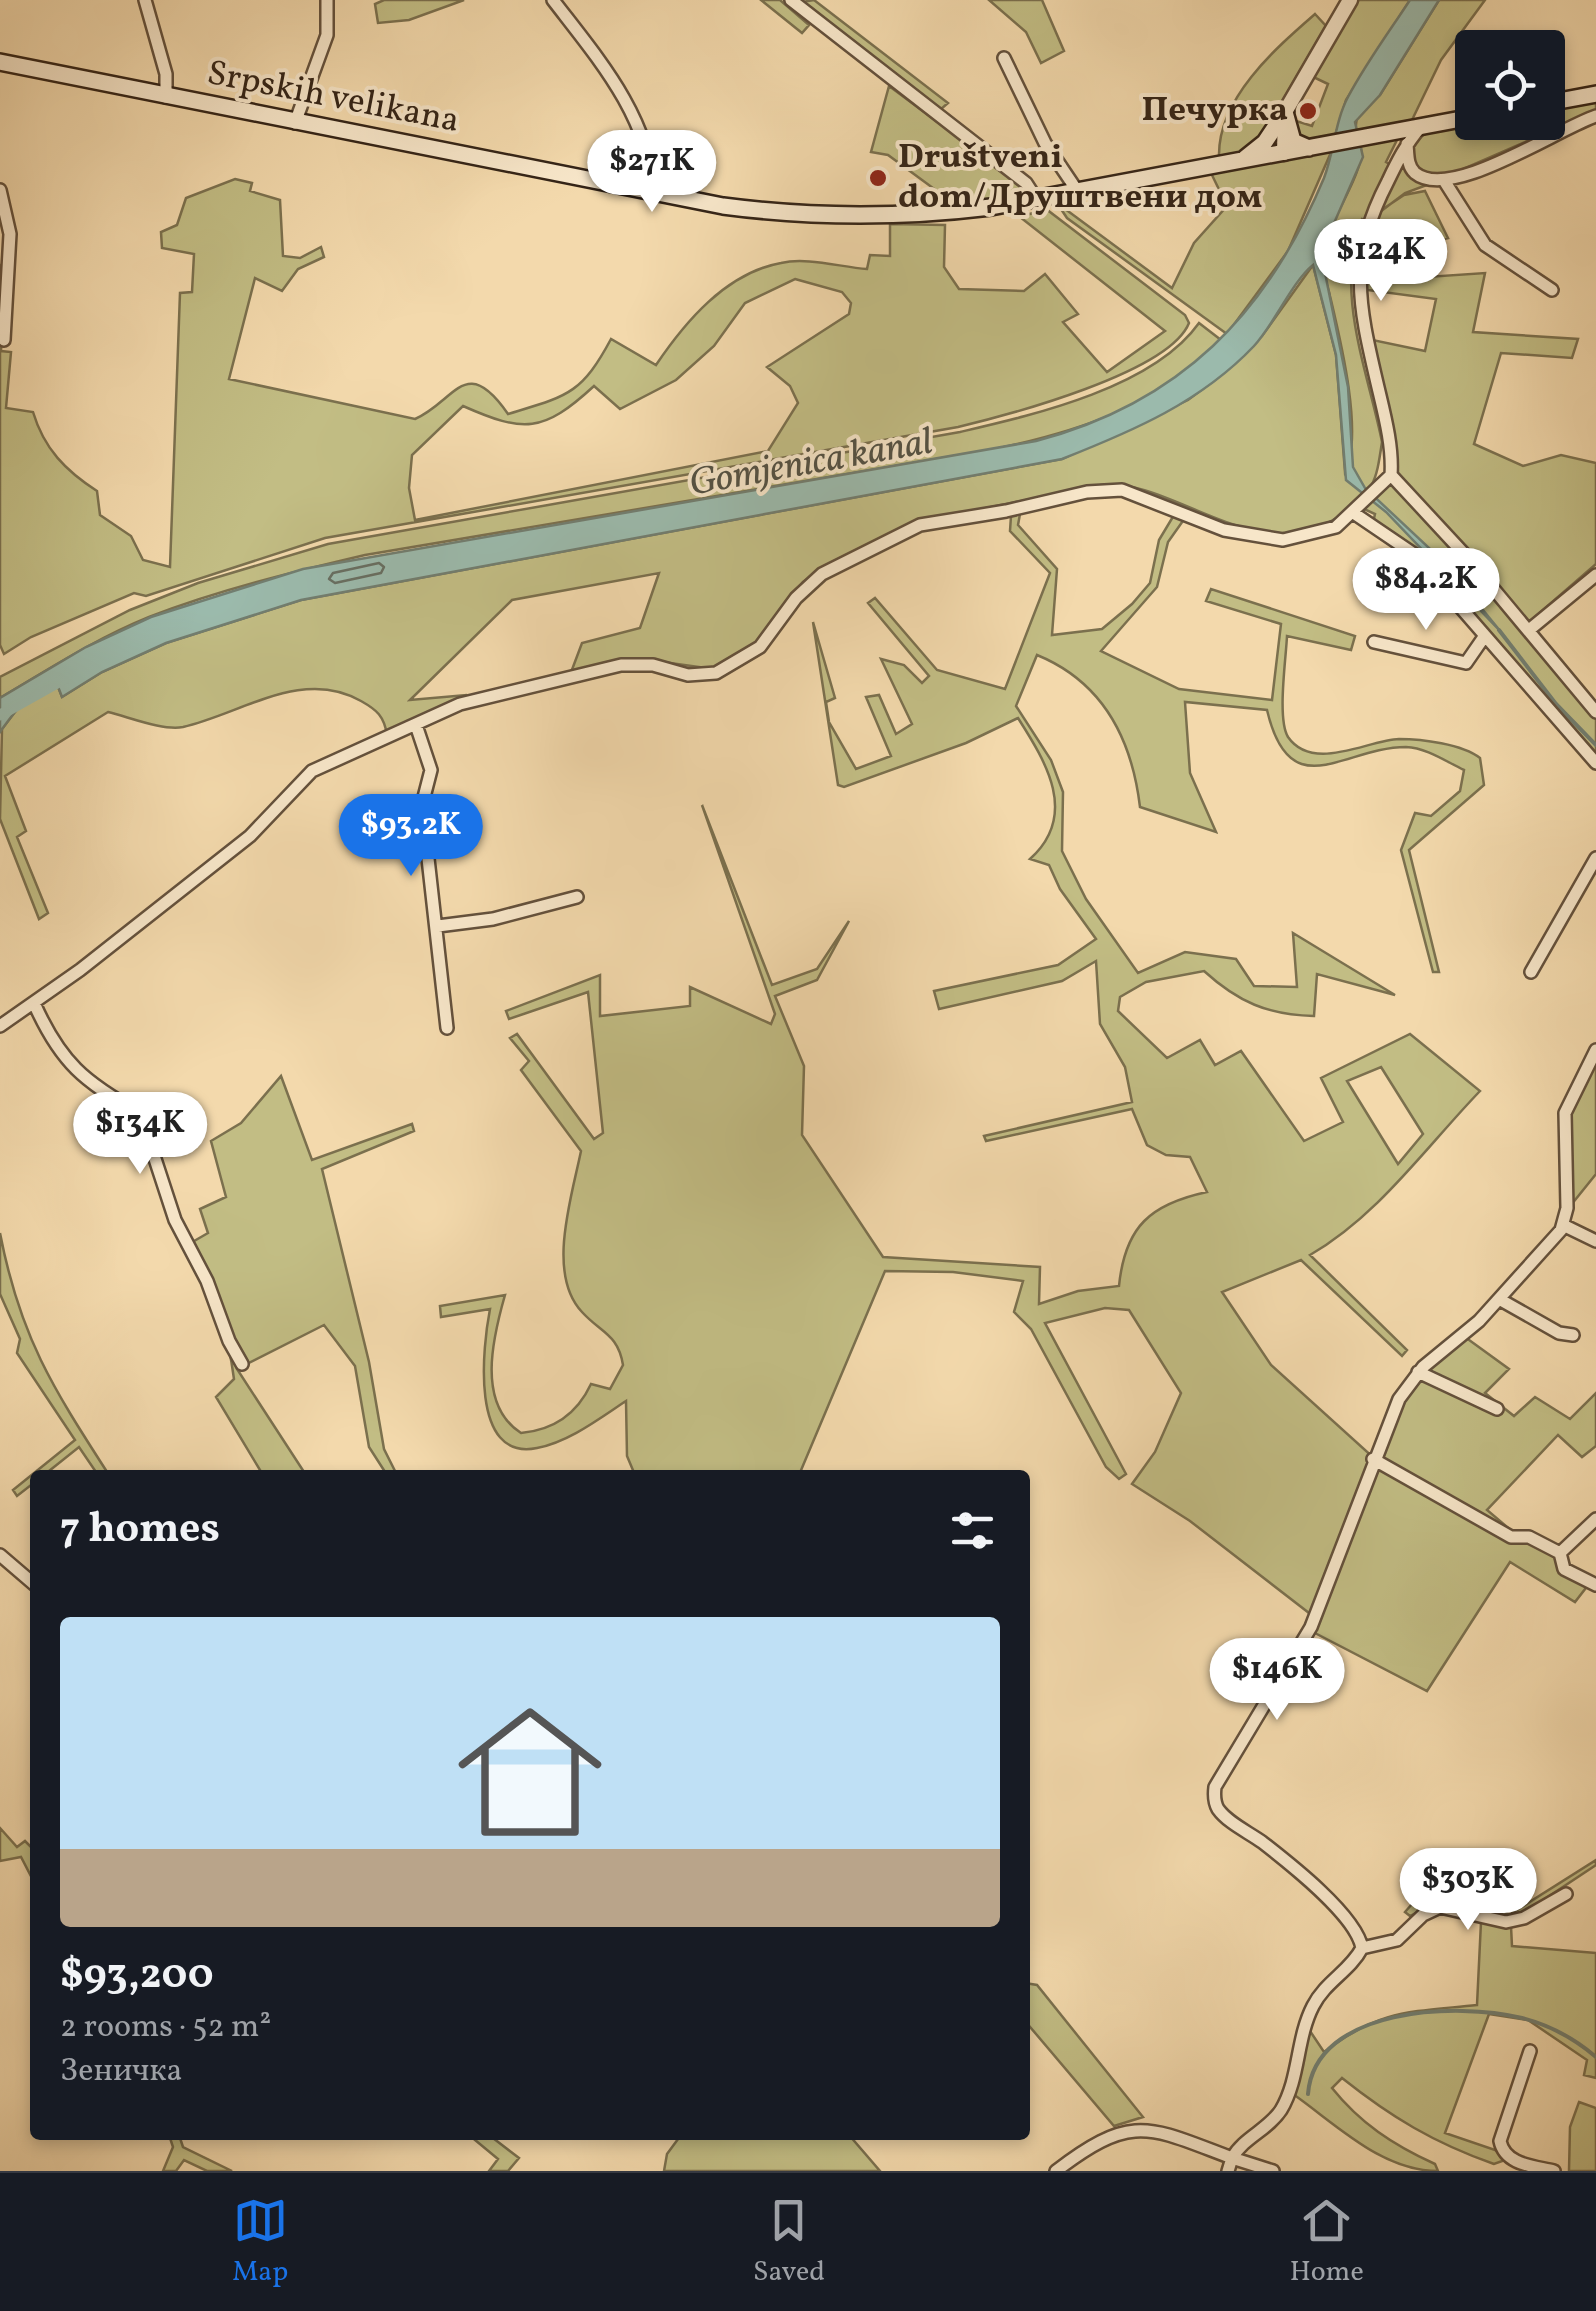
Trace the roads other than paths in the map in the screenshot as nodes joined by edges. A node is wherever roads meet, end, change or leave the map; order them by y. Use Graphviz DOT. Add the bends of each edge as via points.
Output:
graph roads {
  1 [pos="145,0"];
  2 [pos="327,0"];
  3 [pos="554,0"];
  4 [pos="791,0"];
  5 [pos="1350,0"];
  6 [pos="1004,58"];
  7 [pos="0,62"];
  8 [pos="1596,94"];
  9 [pos="166,96"];
  10 [pos="1565,100"];
  11 [pos="1285,112"];
  12 [pos="1596,116"];
  13 [pos="1455,121"];
  14 [pos="296,124"];
  15 [pos="1404,137"];
  16 [pos="1309,148"];
  17 [pos="1284,153"];
  18 [pos="1238,162"];
  19 [pos="1446,182"];
  20 [pos="0,190"];
  21 [pos="1078,192"];
  22 [pos="655,193"];
  23 [pos="1037,200"];
  24 [pos="1552,290"];
  25 [pos="4,340"];
  26 [pos="1387,481"];
  27 [pos="1358,510"];
  28 [pos="1596,575"];
  29 [pos="1529,630"];
  30 [pos="1484,637"];
  31 [pos="1374,642"];
  32 [pos="1596,712"];
  33 [pos="416,725"];
  34 [pos="1596,763"];
  35 [pos="1596,858"];
  36 [pos="577,897"];
  37 [pos="438,926"];
  38 [pos="1531,972"];
  39 [pos="34,1003"];
  40 [pos="0,1026"];
  41 [pos="448,1028"];
  42 [pos="1596,1050"];
  43 [pos="1563,1225"];
  44 [pos="1596,1241"];
  45 [pos="1500,1300"];
  46 [pos="1572,1334"];
  47 [pos="242,1364"];
  48 [pos="1418,1372"];
  49 [pos="1498,1409"];
  50 [pos="1373,1459"];
  51 [pos="1596,1519"];
  52 [pos="1560,1553"];
  53 [pos="0,1555"];
  54 [pos="30,1581"];
  55 [pos="1596,1585"];
  56 [pos="1566,1894"];
  57 [pos="1362,1948"];
  58 [pos="1530,2050"];
  59 [pos="1230,2164"];
  60 [pos="1056,2171"];
  61 [pos="1273,2171"];
  62 [pos="1554,2171"];
  1 -- 9 [label="street"];
  2 -- 14 [label="street" via="327,35"];
  3 -- 22 [label="street" via="639,120"];
  4 -- 23 [label="street" via="1026,183"];
  5 -- 11 [label="street"];
  6 -- 21 [label="street" via="1045,143"];
  7 -- 9 [label="main road, Srpskih velikana"];
  8 -- 10 [label="main road"];
  9 -- 14 [label="main road, Srpskih velikana"];
  11 -- 16 [label="main road" via="1294,141"];
  11 -- 17 [label="street"];
  11 -- 18 [label="main road" via="1260,148"];
  12 -- 19 [label="street"];
  13 -- 15 [label="main road, Srpskih velikana"];
  14 -- 22 [label="main road, Srpskih velikana"];
  15 -- 16 [label="main road, Srpskih velikana"];
  15 -- 19 [label="street" via="1415,174"];
  15 -- 26 [label="street" via="1367,225 1358,269 1361,315 1384,417"];
  16 -- 17 [label="main road, Srpskih velikana"];
  17 -- 18 [label="main road, Srpskih velikana"];
  18 -- 21 [label="main road, Srpskih velikana"];
  19 -- 24 [label="street" via="1485,245"];
  20 -- 25 [label="street" via="10,234"];
  21 -- 23 [label="main road, Srpskih velikana"];
  22 -- 23 [label="main road, Srpskih velikana" via="850,217"];
  26 -- 27 [label="street"];
  26 -- 29 [label="street"];
  27 -- 30 [label="street" via="1414,554"];
  27 -- 33 [label="street" via="1308,537 1251,538 1144,496 1105,489 920,525 806,586 760,648 735,666 700,676 620,665 485,696"];
  28 -- 29 [label="street"];
  29 -- 32 [label="street"];
  30 -- 31 [label="street" via="1466,663"];
  30 -- 34 [label="street"];
  33 -- 37 [label="street" via="431,770 422,805"];
  33 -- 39 [label="street" via="312,771 250,836"];
  35 -- 38 [label="street"];
  36 -- 37 [label="street"];
  37 -- 41 [label="street"];
  39 -- 40 [label="street"];
  39 -- 47 [label="street" via="67,1064 140,1113 174,1220"];
  42 -- 43 [label="street" via="1564,1113"];
  43 -- 44 [label="street"];
  43 -- 45 [label="street"];
  45 -- 46 [label="street" via="1559,1334"];
  45 -- 48 [label="street"];
  48 -- 49 [label="street"];
  48 -- 50 [label="street"];
  50 -- 52 [label="street" via="1510,1537"];
  50 -- 57 [label="street" via="1312,1627 1228,1759 1214,1797 1224,1815 1342,1914"];
  51 -- 52 [label="street"];
  52 -- 55 [label="street" via="1564,1569"];
  53 -- 54 [label="street"];
  56 -- 57 [label="street" via="1506,1922 1440,1906 1397,1940"];
  57 -- 59 [label="street" via="1312,2006 1280,2110 1241,2141"];
  58 -- 62 [label="street" via="1500,2141 1512,2160"];
  59 -- 60 [label="street" via="1146,2128 1102,2141"];
  59 -- 61 [label="street"];
}
